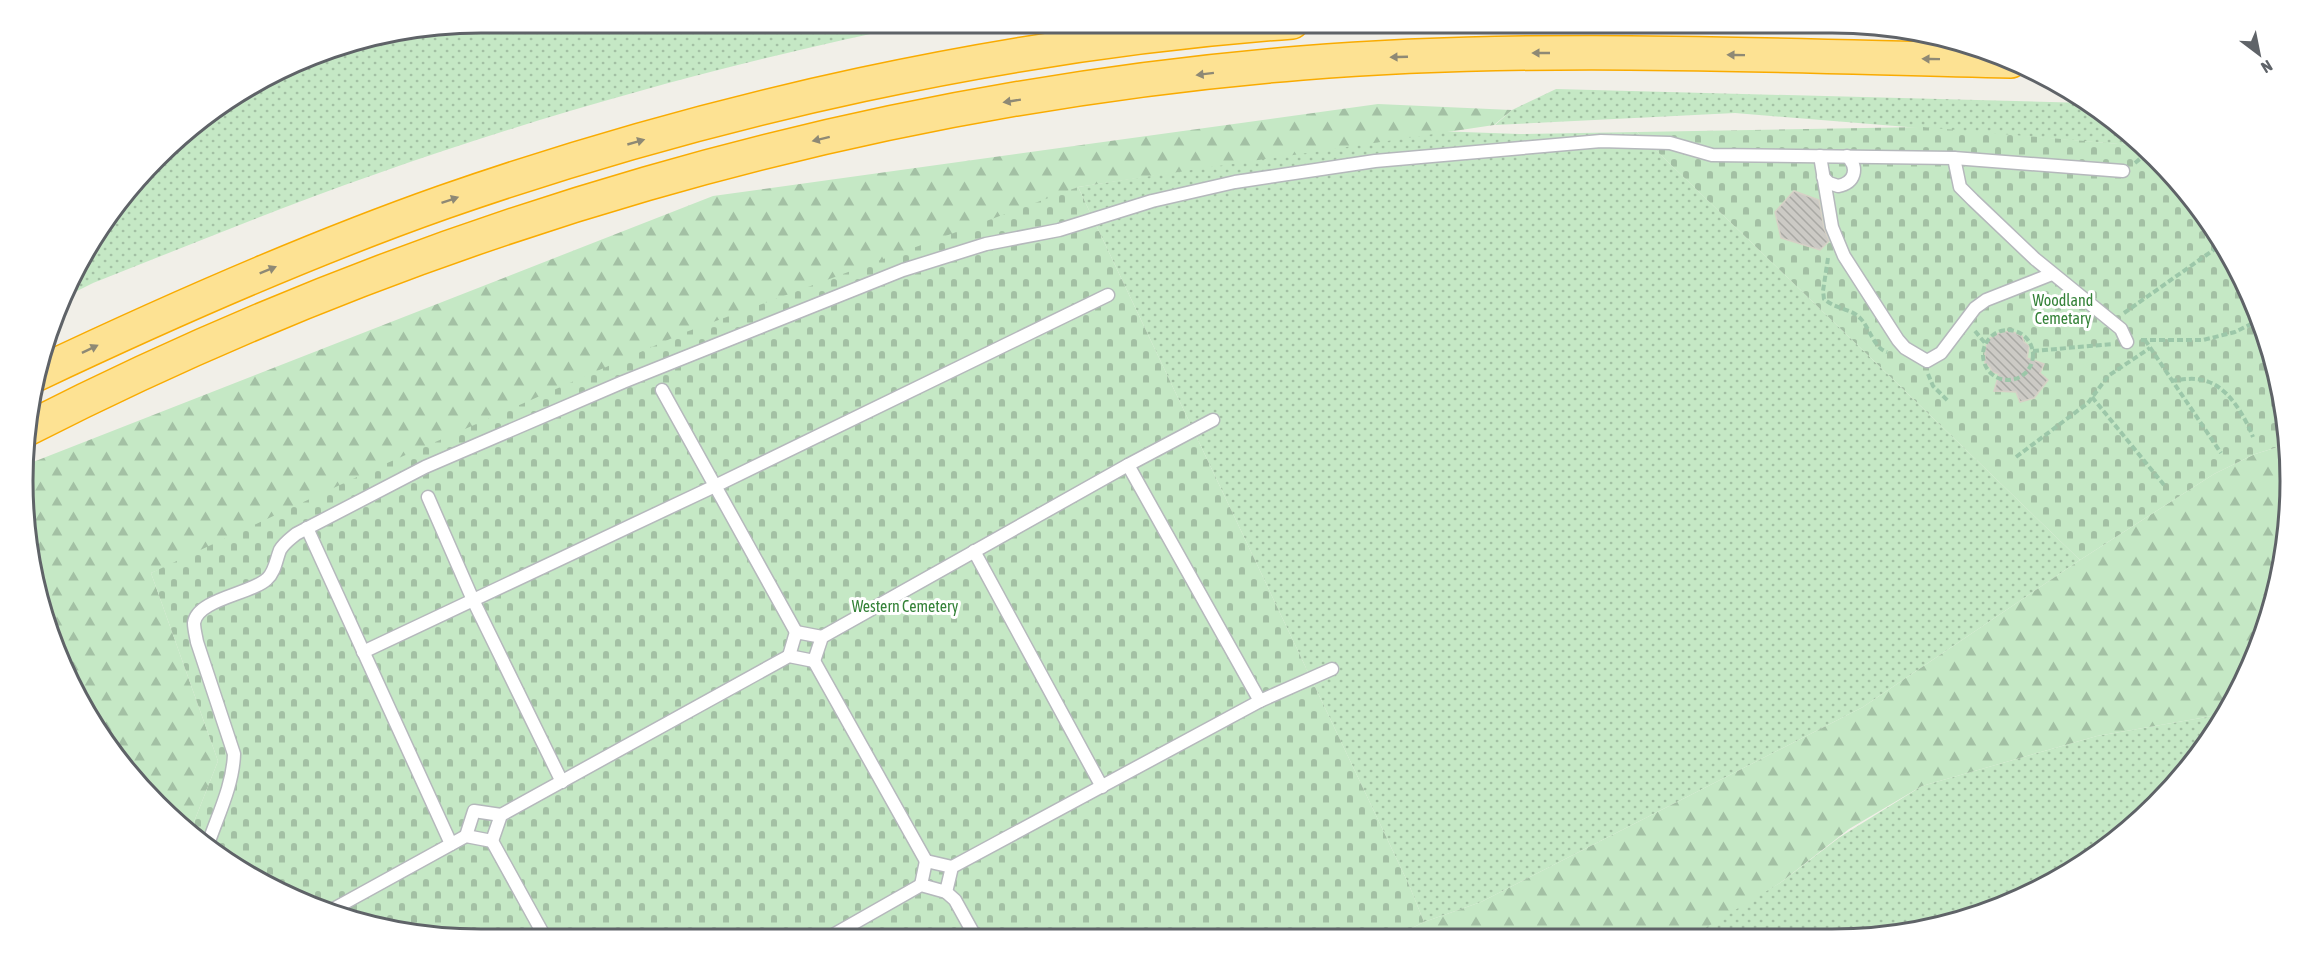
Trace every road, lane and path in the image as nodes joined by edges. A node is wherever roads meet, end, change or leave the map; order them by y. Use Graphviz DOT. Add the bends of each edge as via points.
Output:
graph roads {
  1 [pos="1192,33"];
  2 [pos="1985,60"];
  3 [pos="1820,156"];
  4 [pos="1847,156"];
  5 [pos="1954,158"];
  6 [pos="2143,158"];
  7 [pos="2123,171"];
  8 [pos="1823,177"];
  9 [pos="1838,242"];
  10 [pos="2215,249"];
  11 [pos="2052,274"];
  12 [pos="1108,296"];
  13 [pos="2111,322"];
  14 [pos="2251,324"];
  15 [pos="2145,340"];
  16 [pos="2127,342"];
  17 [pos="1905,348"];
  18 [pos="2150,348"];
  19 [pos="2033,351"];
  20 [pos="1927,361"];
  21 [pos="47,369"];
  22 [pos="2171,381"];
  23 [pos="662,390"];
  24 [pos="2092,397"];
  25 [pos="1950,402"];
  26 [pos="1213,420"];
  27 [pos="37,424"];
  28 [pos="2253,436"];
  29 [pos="2221,453"];
  30 [pos="2016,457"];
  31 [pos="1128,465"];
  32 [pos="2164,485"];
  33 [pos="715,486"];
  34 [pos="428,497"];
  35 [pos="307,528"];
  36 [pos="974,551"];
  37 [pos="473,600"];
  38 [pos="796,632"];
  39 [pos="822,637"];
  40 [pos="363,652"];
  41 [pos="789,656"];
  42 [pos="814,661"];
  43 [pos="1332,669"];
  44 [pos="1260,701"];
  45 [pos="562,782"];
  46 [pos="1102,787"];
  47 [pos="501,815"];
  48 [pos="466,836"];
  49 [pos="210,838"];
  50 [pos="492,841"];
  51 [pos="452,844"];
  52 [pos="926,861"];
  53 [pos="952,867"];
  54 [pos="921,885"];
  55 [pos="946,892"];
  56 [pos="339,906"];
  57 [pos="540,929"];
  58 [pos="844,929"];
  59 [pos="971,929"];
  21 -- 1 [label="highway, one-way" via="202,297 369,230 517,178 657,136 820,95 973,64"];
  2 -- 27 [label="highway, one-way" via="1613,52 1380,58 1223,71 978,106 707,167 514,224 388,268 253,322"];
  3 -- 4 [label="lane"];
  3 -- 8 [label="lane"];
  3 -- 35 [label="lane" via="1712,155 1670,143 1601,141 1375,161 1235,182 1152,201 1059,230 986,244 903,270 623,382 425,467"];
  4 -- 5 [label="lane"];
  4 -- 8 [label="lane" via="1855,165 1848,182 1838,186"];
  5 -- 7 [label="lane"];
  5 -- 11 [label="lane" via="1960,187"];
  6 -- 7 [label="path"];
  8 -- 9 [label="lane"];
  9 -- 17 [label="lane"];
  9 -- 17 [label="path" via="1826,264 1824,299 1857,314 1882,351"];
  10 -- 13 [label="path"];
  11 -- 13 [label="lane"];
  11 -- 20 [label="lane" via="1986,300 1941,353"];
  12 -- 33 [label="lane"];
  13 -- 16 [label="lane" via="2121,329"];
  14 -- 15 [label="path" via="2203,340"];
  15 -- 16 [label="path"];
  15 -- 18 [label="path"];
  16 -- 19 [label="path"];
  17 -- 20 [label="lane"];
  18 -- 22 [label="path"];
  18 -- 24 [label="path" via="2108,376"];
  19 -- 19 [label="path" via="2030,367 2011,380 1989,372 1982,358 1990,336 2004,329 2020,332"];
  20 -- 25 [label="path" via="1929,379"];
  22 -- 28 [label="path" via="2210,382 2226,393"];
  22 -- 29 [label="path"];
  23 -- 33 [label="lane"];
  24 -- 30 [label="path"];
  24 -- 32 [label="path"];
  26 -- 31 [label="lane"];
  31 -- 36 [label="lane"];
  31 -- 44 [label="lane"];
  33 -- 37 [label="lane"];
  33 -- 38 [label="lane"];
  34 -- 37 [label="lane"];
  35 -- 40 [label="lane"];
  35 -- 49 [label="lane" via="286,542 265,581 206,606 194,623 234,754 229,784"];
  36 -- 39 [label="lane"];
  36 -- 46 [label="lane"];
  37 -- 40 [label="lane"];
  37 -- 45 [label="lane"];
  38 -- 39 [label="lane"];
  38 -- 41 [label="lane"];
  39 -- 42 [label="lane"];
  40 -- 51 [label="lane"];
  41 -- 42 [label="lane"];
  41 -- 45 [label="lane"];
  42 -- 52 [label="lane"];
  43 -- 44 [label="lane"];
  44 -- 46 [label="lane"];
  45 -- 47 [label="lane"];
  46 -- 53 [label="lane"];
  47 -- 48 [label="lane" via="474,811"];
  47 -- 50 [label="lane"];
  48 -- 50 [label="lane"];
  48 -- 51 [label="lane"];
  50 -- 57 [label="lane"];
  51 -- 56 [label="lane"];
  52 -- 53 [label="lane"];
  52 -- 54 [label="lane"];
  53 -- 55 [label="lane"];
  54 -- 55 [label="lane"];
  54 -- 58 [label="lane"];
  55 -- 59 [label="lane"];
}
